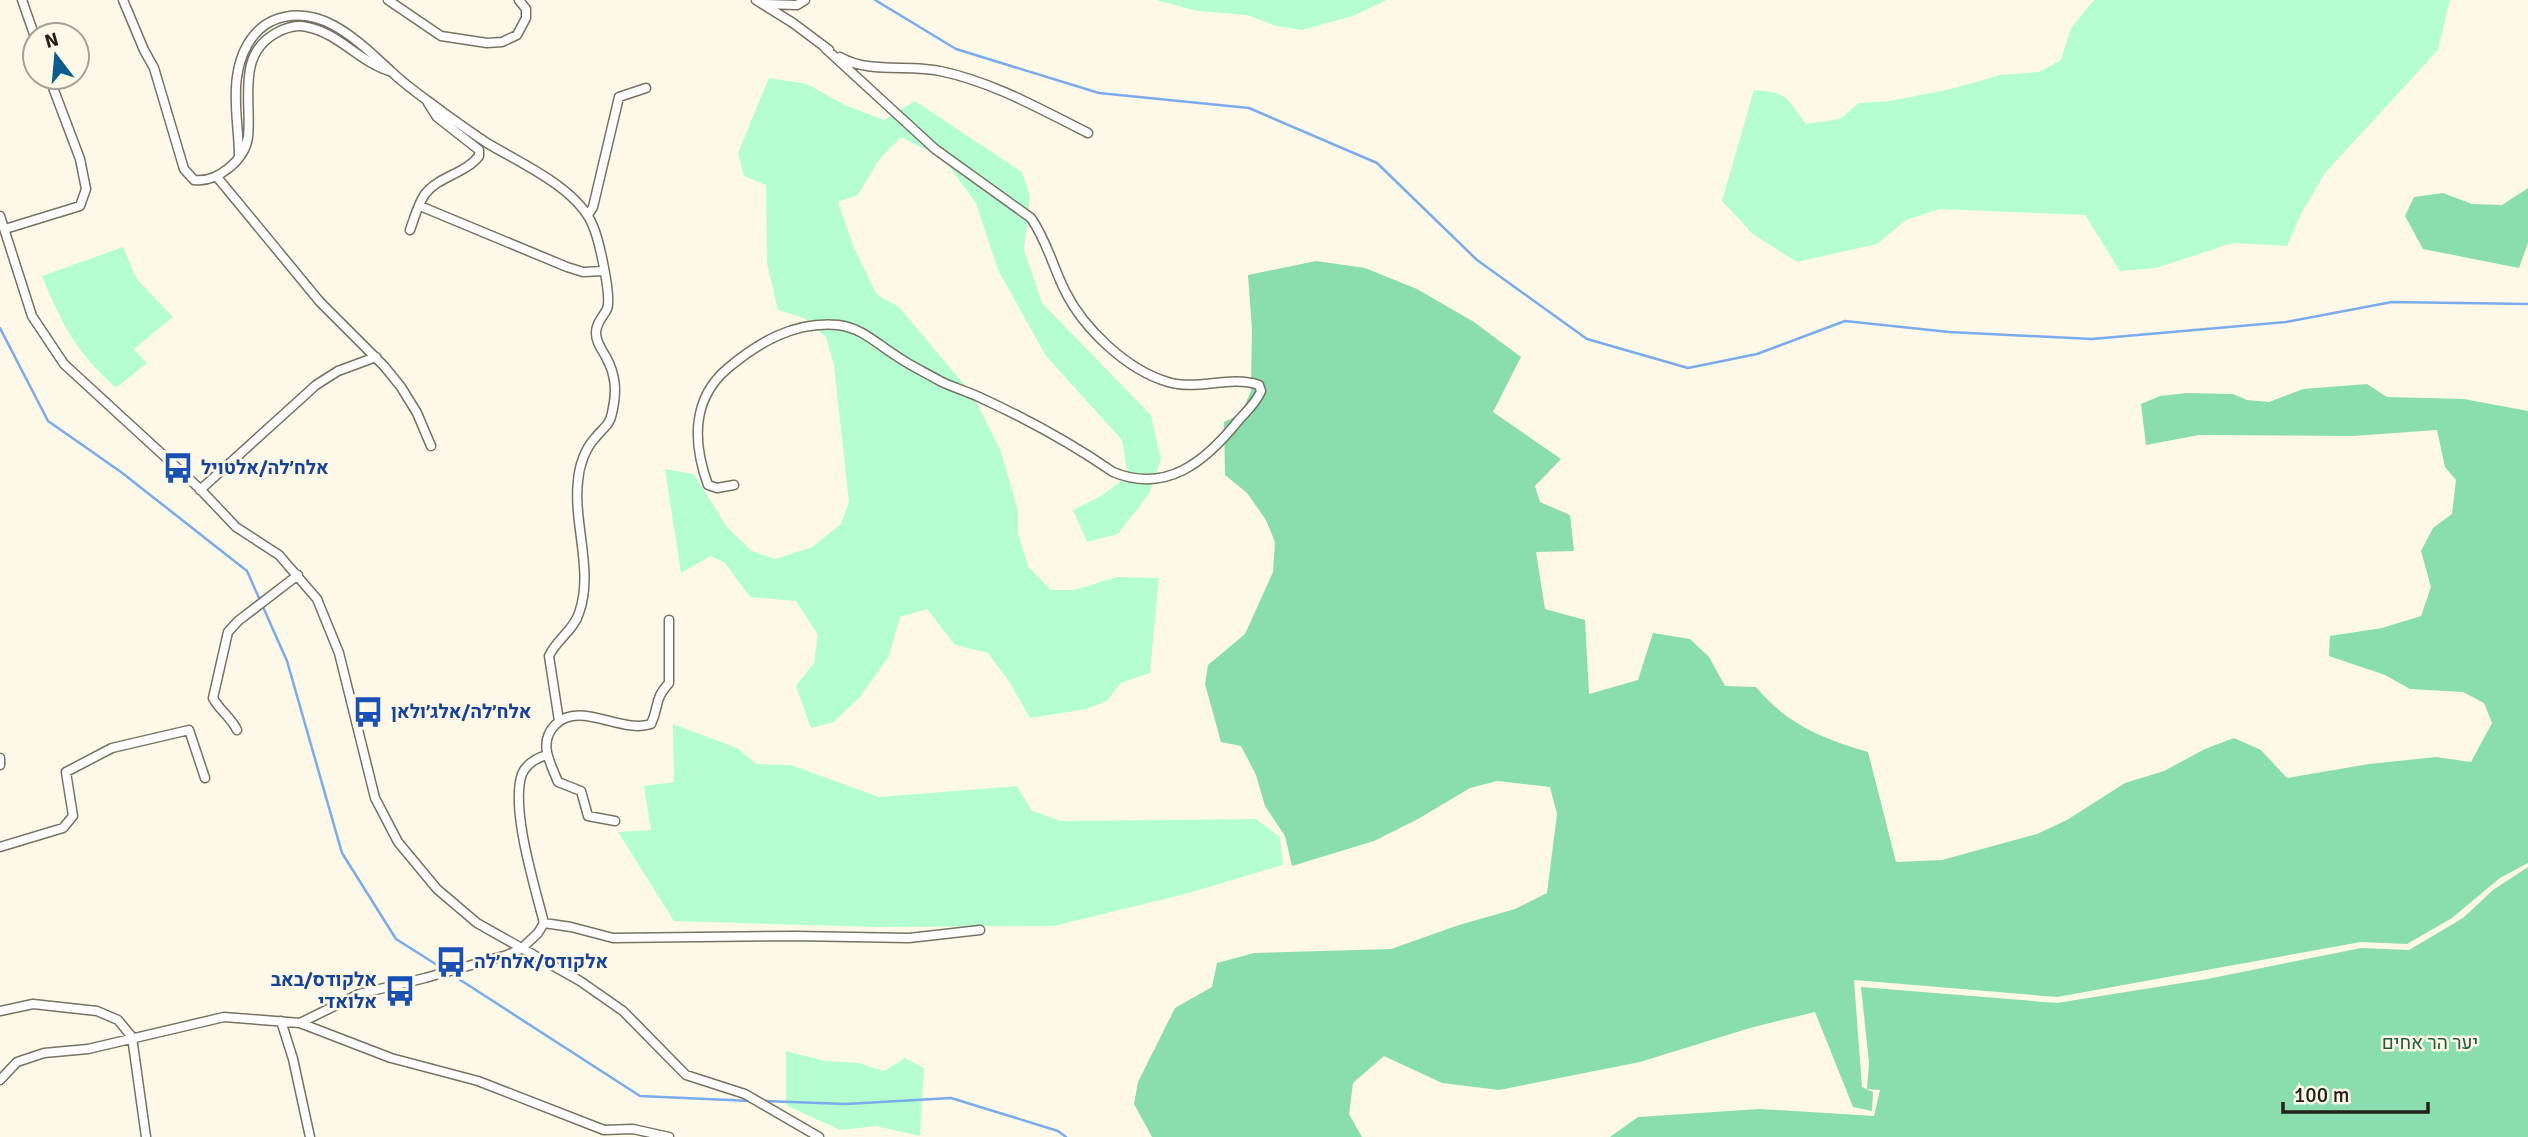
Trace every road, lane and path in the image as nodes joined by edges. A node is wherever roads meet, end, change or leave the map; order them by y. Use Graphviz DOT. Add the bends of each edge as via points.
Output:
graph roads {
  1 [pos="22,0"];
  2 [pos="123,0"];
  3 [pos="388,0"];
  4 [pos="519,0"];
  5 [pos="805,0"];
  6 [pos="760,2"];
  7 [pos="29,21"];
  8 [pos="825,48"];
  9 [pos="646,88"];
  10 [pos="54,91"];
  11 [pos="424,97"];
  12 [pos="1088,133"];
  13 [pos="217,177"];
  14 [pos="419,206"];
  15 [pos="588,215"];
  16 [pos="0,216"];
  17 [pos="5,229"];
  18 [pos="410,230"];
  19 [pos="604,271"];
  20 [pos="376,357"];
  21 [pos="430,446"];
  22 [pos="734,485"];
  23 [pos="200,490"];
  24 [pos="298,575"];
  25 [pos="669,620"];
  26 [pos="559,721"];
  27 [pos="237,730"];
  28 [pos="547,755"];
  29 [pos="0,758"];
  30 [pos="0,765"];
  31 [pos="205,778"];
  32 [pos="615,821"];
  33 [pos="0,847"];
  34 [pos="544,923"];
  35 [pos="980,930"];
  36 [pos="521,948"];
  37 [pos="0,1010"];
  38 [pos="281,1021"];
  39 [pos="300,1023"];
  40 [pos="132,1037"];
  41 [pos="0,1080"];
  42 [pos="146,1137"];
  43 [pos="310,1137"];
  44 [pos="669,1137"];
  45 [pos="819,1137"];
  1 -- 7 [label="street"];
  2 -- 13 [label="street" via="154,68 184,169 194,180"];
  3 -- 4 [label="street" via="441,36 487,43 517,35 526,18"];
  5 -- 6 [label="street" via="797,5"];
  6 -- 8 [label="street"];
  8 -- 12 [label="street" via="847,61 937,71 978,81"];
  8 -- 22 [label="street" via="935,149 1031,218 1065,292 1104,344 1168,382 1248,381 1259,385 1261,391 1228,433 1191,465 1170,477 1141,480 1113,472 1017,415 943,382 858,330 839,325 805,328 768,338 722,373 709,389 697,429 701,465 708,485"];
  9 -- 15 [label="street" via="623,94 616,104"];
  10 -- 17 [label="street" via="80,159 86,188 80,206"];
  11 -- 13 [label="street" via="392,72 374,67 313,29 297,26 275,34 251,61 248,139 239,156"];
  11 -- 14 [label="street" via="437,117 479,150 479,156 435,185"];
  11 -- 15 [label="street" via="520,160"];
  13 -- 20 [label="street" via="320,302"];
  14 -- 18 [label="street"];
  14 -- 19 [label="street" via="568,267"];
  15 -- 19 [label="street"];
  16 -- 17 [label="street"];
  17 -- 23 [label="street" via="32,316 64,364"];
  19 -- 26 [label="street" via="607,308 596,334 614,376 615,400 606,427 588,448 578,480 582,596 579,613 549,656"];
  20 -- 21 [label="street" via="417,413"];
  20 -- 23 [label="street" via="316,385"];
  23 -- 24 [label="street" via="236,527 279,555"];
  24 -- 27 [label="street" via="228,632 213,698"];
  24 -- 36 [label="street" via="317,599 339,653 375,798 398,842 436,889 477,923"];
  25 -- 26 [label="street" via="669,683 657,697 651,724 613,723 579,715"];
  26 -- 28 [label="street" via="546,740"];
  28 -- 32 [label="street" via="558,782 581,791 588,816"];
  28 -- 34 [label="street" via="533,760 523,774 519,797"];
  29 -- 30 [label="street"];
  31 -- 33 [label="street" via="189,730 112,748 66,772 73,816 63,828"];
  34 -- 35 [label="street" via="612,938 909,938"];
  34 -- 36 [label="street"];
  36 -- 39 [label="street" via="507,956 359,993"];
  36 -- 45 [label="street" via="623,1011 686,1075 745,1094"];
  37 -- 40 [label="street" via="33,1004 97,1011 118,1020"];
  38 -- 39 [label="street"];
  38 -- 40 [label="street" via="224,1017"];
  38 -- 43 [label="street"];
  39 -- 44 [label="street" via="391,1058 478,1081 604,1130 633,1129"];
  40 -- 41 [label="street" via="88,1049 44,1053 17,1062"];
  40 -- 42 [label="street"];
}
